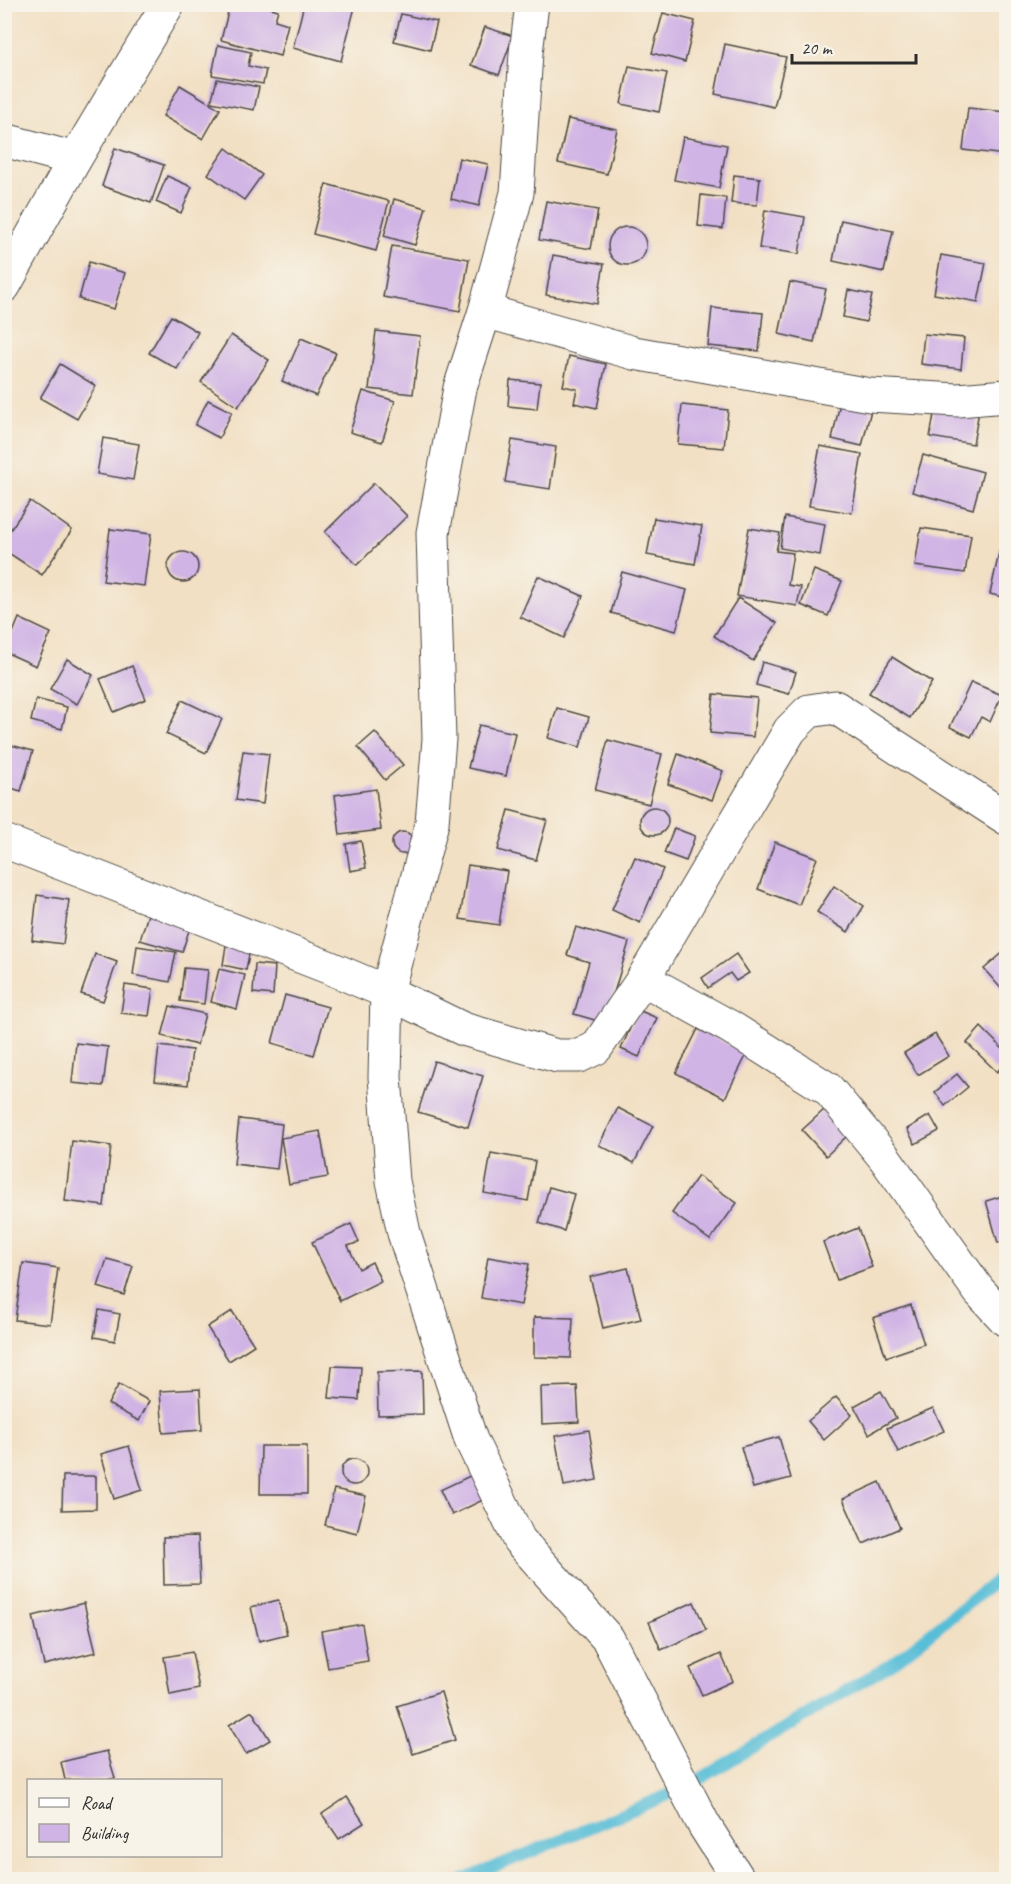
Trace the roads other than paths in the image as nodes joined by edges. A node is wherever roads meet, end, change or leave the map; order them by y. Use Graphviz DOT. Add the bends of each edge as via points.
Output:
graph roads {
  1 [pos="168,4"];
  2 [pos="532,4"];
  3 [pos="4,140"];
  4 [pos="75,159"];
  5 [pos="4,286"];
  6 [pos="485,311"];
  7 [pos="1006,396"];
  8 [pos="1006,818"];
  9 [pos="4,841"];
  10 [pos="643,979"];
  11 [pos="387,992"];
  12 [pos="1006,1320"];
  13 [pos="739,1880"];
  1 -- 4 [label="street"];
  2 -- 6 [label="street" via="517,193"];
  3 -- 4 [label="street"];
  4 -- 5 [label="street"];
  6 -- 7 [label="street" via="634,353 870,396 958,400"];
  6 -- 11 [label="street" via="460,388 434,533 439,739 432,823"];
  8 -- 10 [label="street" via="835,707 809,711 790,730"];
  9 -- 11 [label="street"];
  10 -- 11 [label="street" via="596,1048 579,1056 558,1056 464,1029"];
  10 -- 12 [label="street" via="730,1027 828,1089 884,1157 979,1291"];
  11 -- 13 [label="street" via="385,1077 393,1181 404,1233 471,1440 519,1540 608,1639 704,1825"];
}
